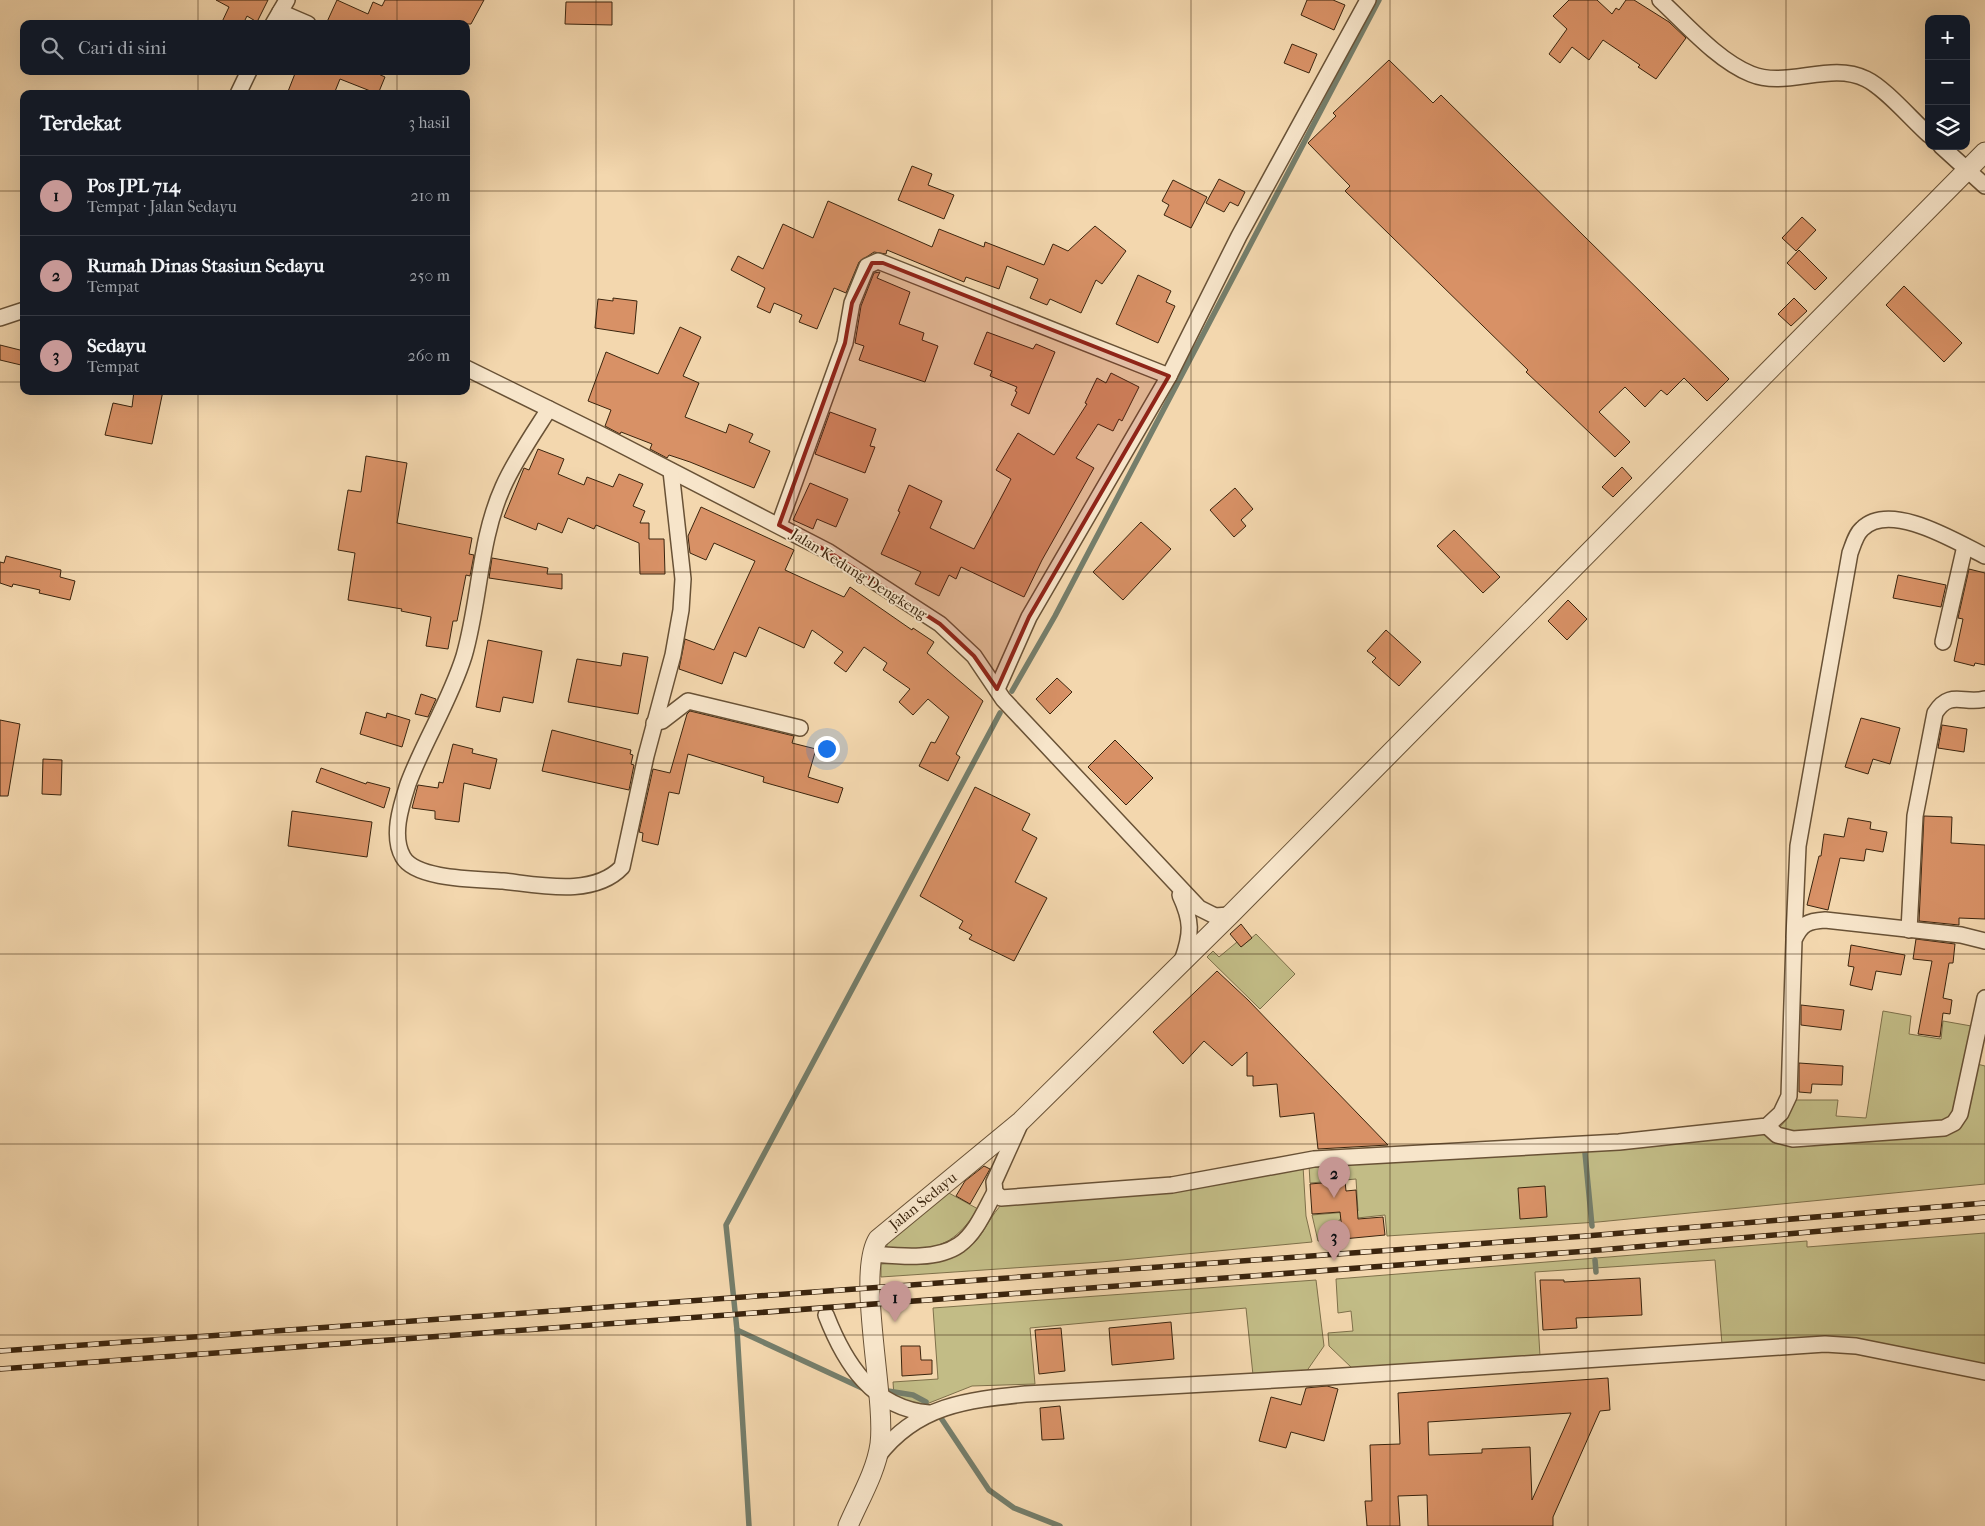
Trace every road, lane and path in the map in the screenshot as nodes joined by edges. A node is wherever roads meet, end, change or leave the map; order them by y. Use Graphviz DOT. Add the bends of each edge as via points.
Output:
graph roads {
  1 [pos="1368,0"];
  2 [pos="1660,0"];
  3 [pos="280,12"];
  4 [pos="299,20"];
  5 [pos="247,75"];
  6 [pos="240,90"];
  7 [pos="1925,130"];
  8 [pos="1945,150"];
  9 [pos="1985,152"];
  10 [pos="1967,170"];
  11 [pos="1985,186"];
  12 [pos="20,311"];
  13 [pos="0,318"];
  14 [pos="470,370"];
  15 [pos="1169,376"];
  16 [pos="549,409"];
  17 [pos="671,471"];
  18 [pos="779,525"];
  19 [pos="1964,546"];
  20 [pos="1985,556"];
  21 [pos="1944,642"];
  22 [pos="997,689"];
  23 [pos="1985,699"];
  24 [pos="654,723"];
  25 [pos="800,728"];
  26 [pos="1174,882"];
  27 [pos="1230,915"];
  28 [pos="1909,930"];
  29 [pos="1794,940"];
  30 [pos="1985,941"];
  31 [pos="1182,962"];
  32 [pos="1985,998"];
  33 [pos="1022,1121"];
  34 [pos="1767,1126"];
  35 [pos="995,1192"];
  36 [pos="872,1254"];
  37 [pos="826,1315"];
  38 [pos="1985,1372"];
  39 [pos="879,1395"];
  40 [pos="929,1413"];
  41 [pos="876,1459"];
  42 [pos="848,1526"];
  1 -- 15 [label="street" via="1239,236"];
  2 -- 7 [label="street" via="1721,56 1750,74 1768,80 1840,73 1854,75 1876,86"];
  3 -- 4 [label="street"];
  5 -- 6 [label="street"];
  8 -- 10 [label="street"];
  9 -- 10 [label="street, Jalan Sedayu"];
  10 -- 11 [label="street"];
  10 -- 27 [label="street, Jalan Sedayu"];
  12 -- 13 [label="street"];
  14 -- 16 [label="street, Jalan Kedung Dengkeng"];
  15 -- 18 [label="street" via="883,262 872,262 867,266 852,303 845,343"];
  15 -- 22 [label="street" via="1029,617"];
  16 -- 17 [label="street, Jalan Kedung Dengkeng"];
  16 -- 24 [label="street" via="503,487 488,534 472,624 461,663 401,805 397,842 404,859 424,873 523,883 577,886 614,877 622,868"];
  17 -- 18 [label="street, Jalan Kedung Dengkeng"];
  17 -- 24 [label="street" via="682,587 673,655"];
  18 -- 22 [label="street, Jalan Kedung Dengkeng" via="829,552 940,624 974,656"];
  19 -- 20 [label="street"];
  19 -- 21 [label="street"];
  19 -- 29 [label="street" via="1912,522 1892,517 1880,518 1860,530 1850,553 1798,846"];
  22 -- 26 [label="street, Jalan Kedung Dengkeng"];
  23 -- 28 [label="street" via="1951,699 1944,701 1935,713 1915,816"];
  24 -- 25 [label="street" via="662,721 688,701"];
  26 -- 27 [label="street, Jalan Kedung Dengkeng" via="1207,914"];
  26 -- 31 [label="street" via="1190,925"];
  27 -- 31 [label="street, Jalan Sedayu"];
  28 -- 29 [label="street" via="1810,921 1800,928"];
  28 -- 30 [label="street" via="1962,935"];
  29 -- 34 [label="street" via="1789,1096 1781,1113"];
  31 -- 33 [label="street, Jalan Sedayu"];
  32 -- 34 [label="street" via="1960,1114 1954,1123 1944,1128 1793,1139 1777,1135"];
  33 -- 35 [label="street" via="997,1172"];
  33 -- 36 [label="street, Jalan Sedayu" via="883,1234"];
  34 -- 35 [label="street" via="1619,1142 1314,1159 1172,1184 1012,1199 1001,1198"];
  35 -- 36 [label="street" via="980,1220 958,1246 922,1255"];
  36 -- 39 [label="street, Jalan Sedayu" via="871,1287"];
  37 -- 39 [label="street" via="844,1353"];
  38 -- 40 [label="street" via="1856,1346 1825,1344 1026,1394 982,1398"];
  39 -- 40 [label="street" via="902,1408"];
  39 -- 41 [label="street, Jalan Sedayu" via="880,1430"];
  40 -- 41 [label="street" via="890,1440"];
  41 -- 42 [label="street, Jalan Sedayu"];
}
